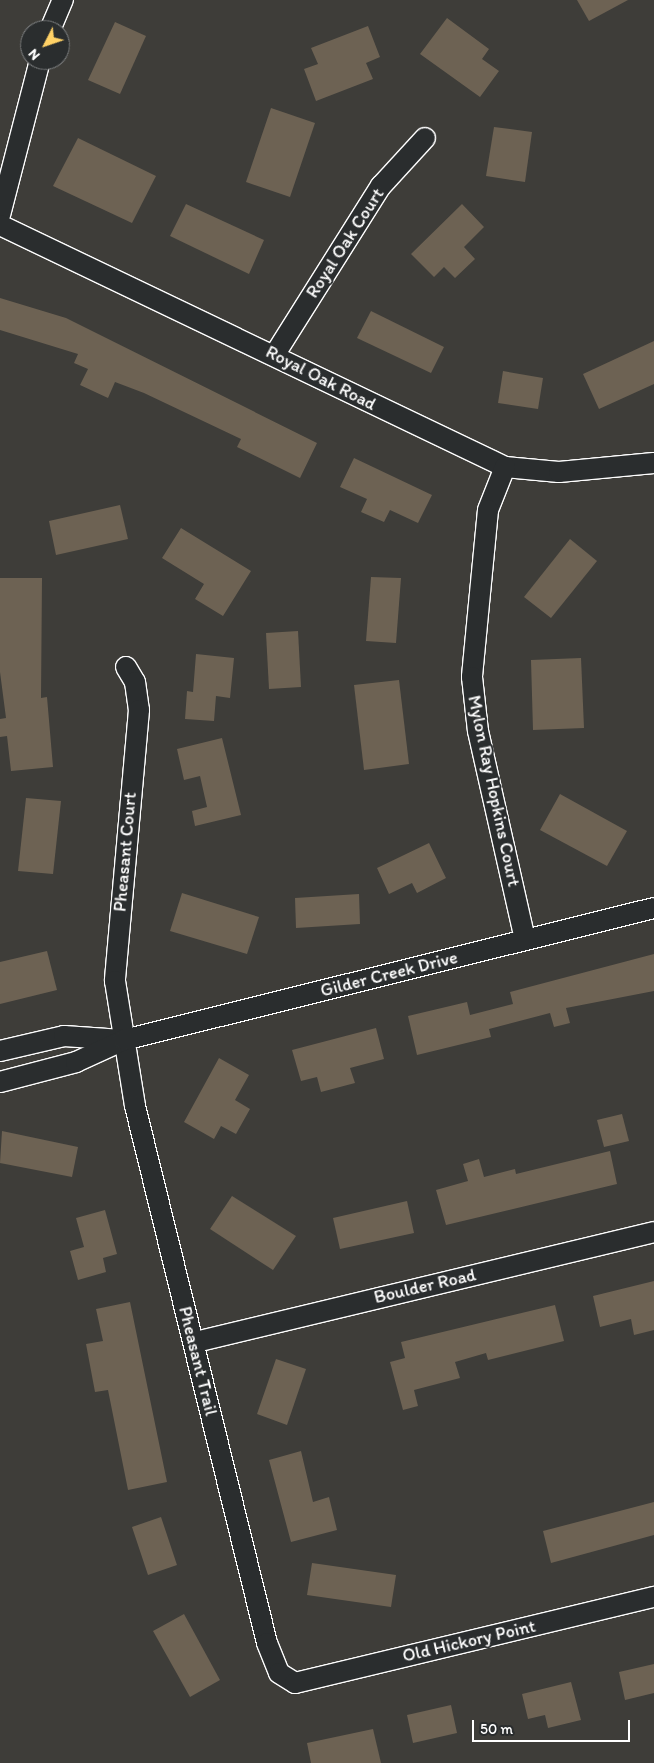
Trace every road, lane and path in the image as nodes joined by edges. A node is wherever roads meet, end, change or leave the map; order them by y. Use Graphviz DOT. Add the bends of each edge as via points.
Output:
graph roads {
  1 [pos="64,0"];
  2 [pos="55,20"];
  3 [pos="37,70"];
  4 [pos="425,138"];
  5 [pos="0,215"];
  6 [pos="0,225"];
  7 [pos="275,354"];
  8 [pos="654,462"];
  9 [pos="505,467"];
  10 [pos="126,667"];
  11 [pos="654,908"];
  12 [pos="525,939"];
  13 [pos="124,1040"];
  14 [pos="0,1051"];
  15 [pos="0,1082"];
  16 [pos="654,1232"];
  17 [pos="196,1342"];
  18 [pos="654,1597"];
  19 [pos="284,1679"];
  1 -- 2 [label="street"];
  3 -- 5 [label="street"];
  4 -- 7 [label="street, Royal Oak Court" via="381,186"];
  6 -- 7 [label="street, Royal Oak Road"];
  7 -- 9 [label="street, Royal Oak Road"];
  8 -- 9 [label="street, Royal Oak Road" via="558,472"];
  9 -- 12 [label="street, Mylon Ray Hopkins Court" via="488,510 472,677 478,731"];
  10 -- 13 [label="street, Pheasant Court" via="134,682 139,710 115,981"];
  11 -- 12 [label="street, Gilder Creek Drive"];
  12 -- 13 [label="street, Gilder Creek Drive"];
  13 -- 14 [label="street, Gilder Creek Drive" via="64,1036"];
  13 -- 15 [label="street, Gilder Creek Drive" via="76,1062"];
  13 -- 17 [label="street, Pheasant Trail" via="135,1106"];
  16 -- 17 [label="street, Boulder Road"];
  17 -- 19 [label="street, Pheasant Trail" via="267,1643"];
  18 -- 19 [label="street, Old Hickory Point" via="295,1682"];
}
